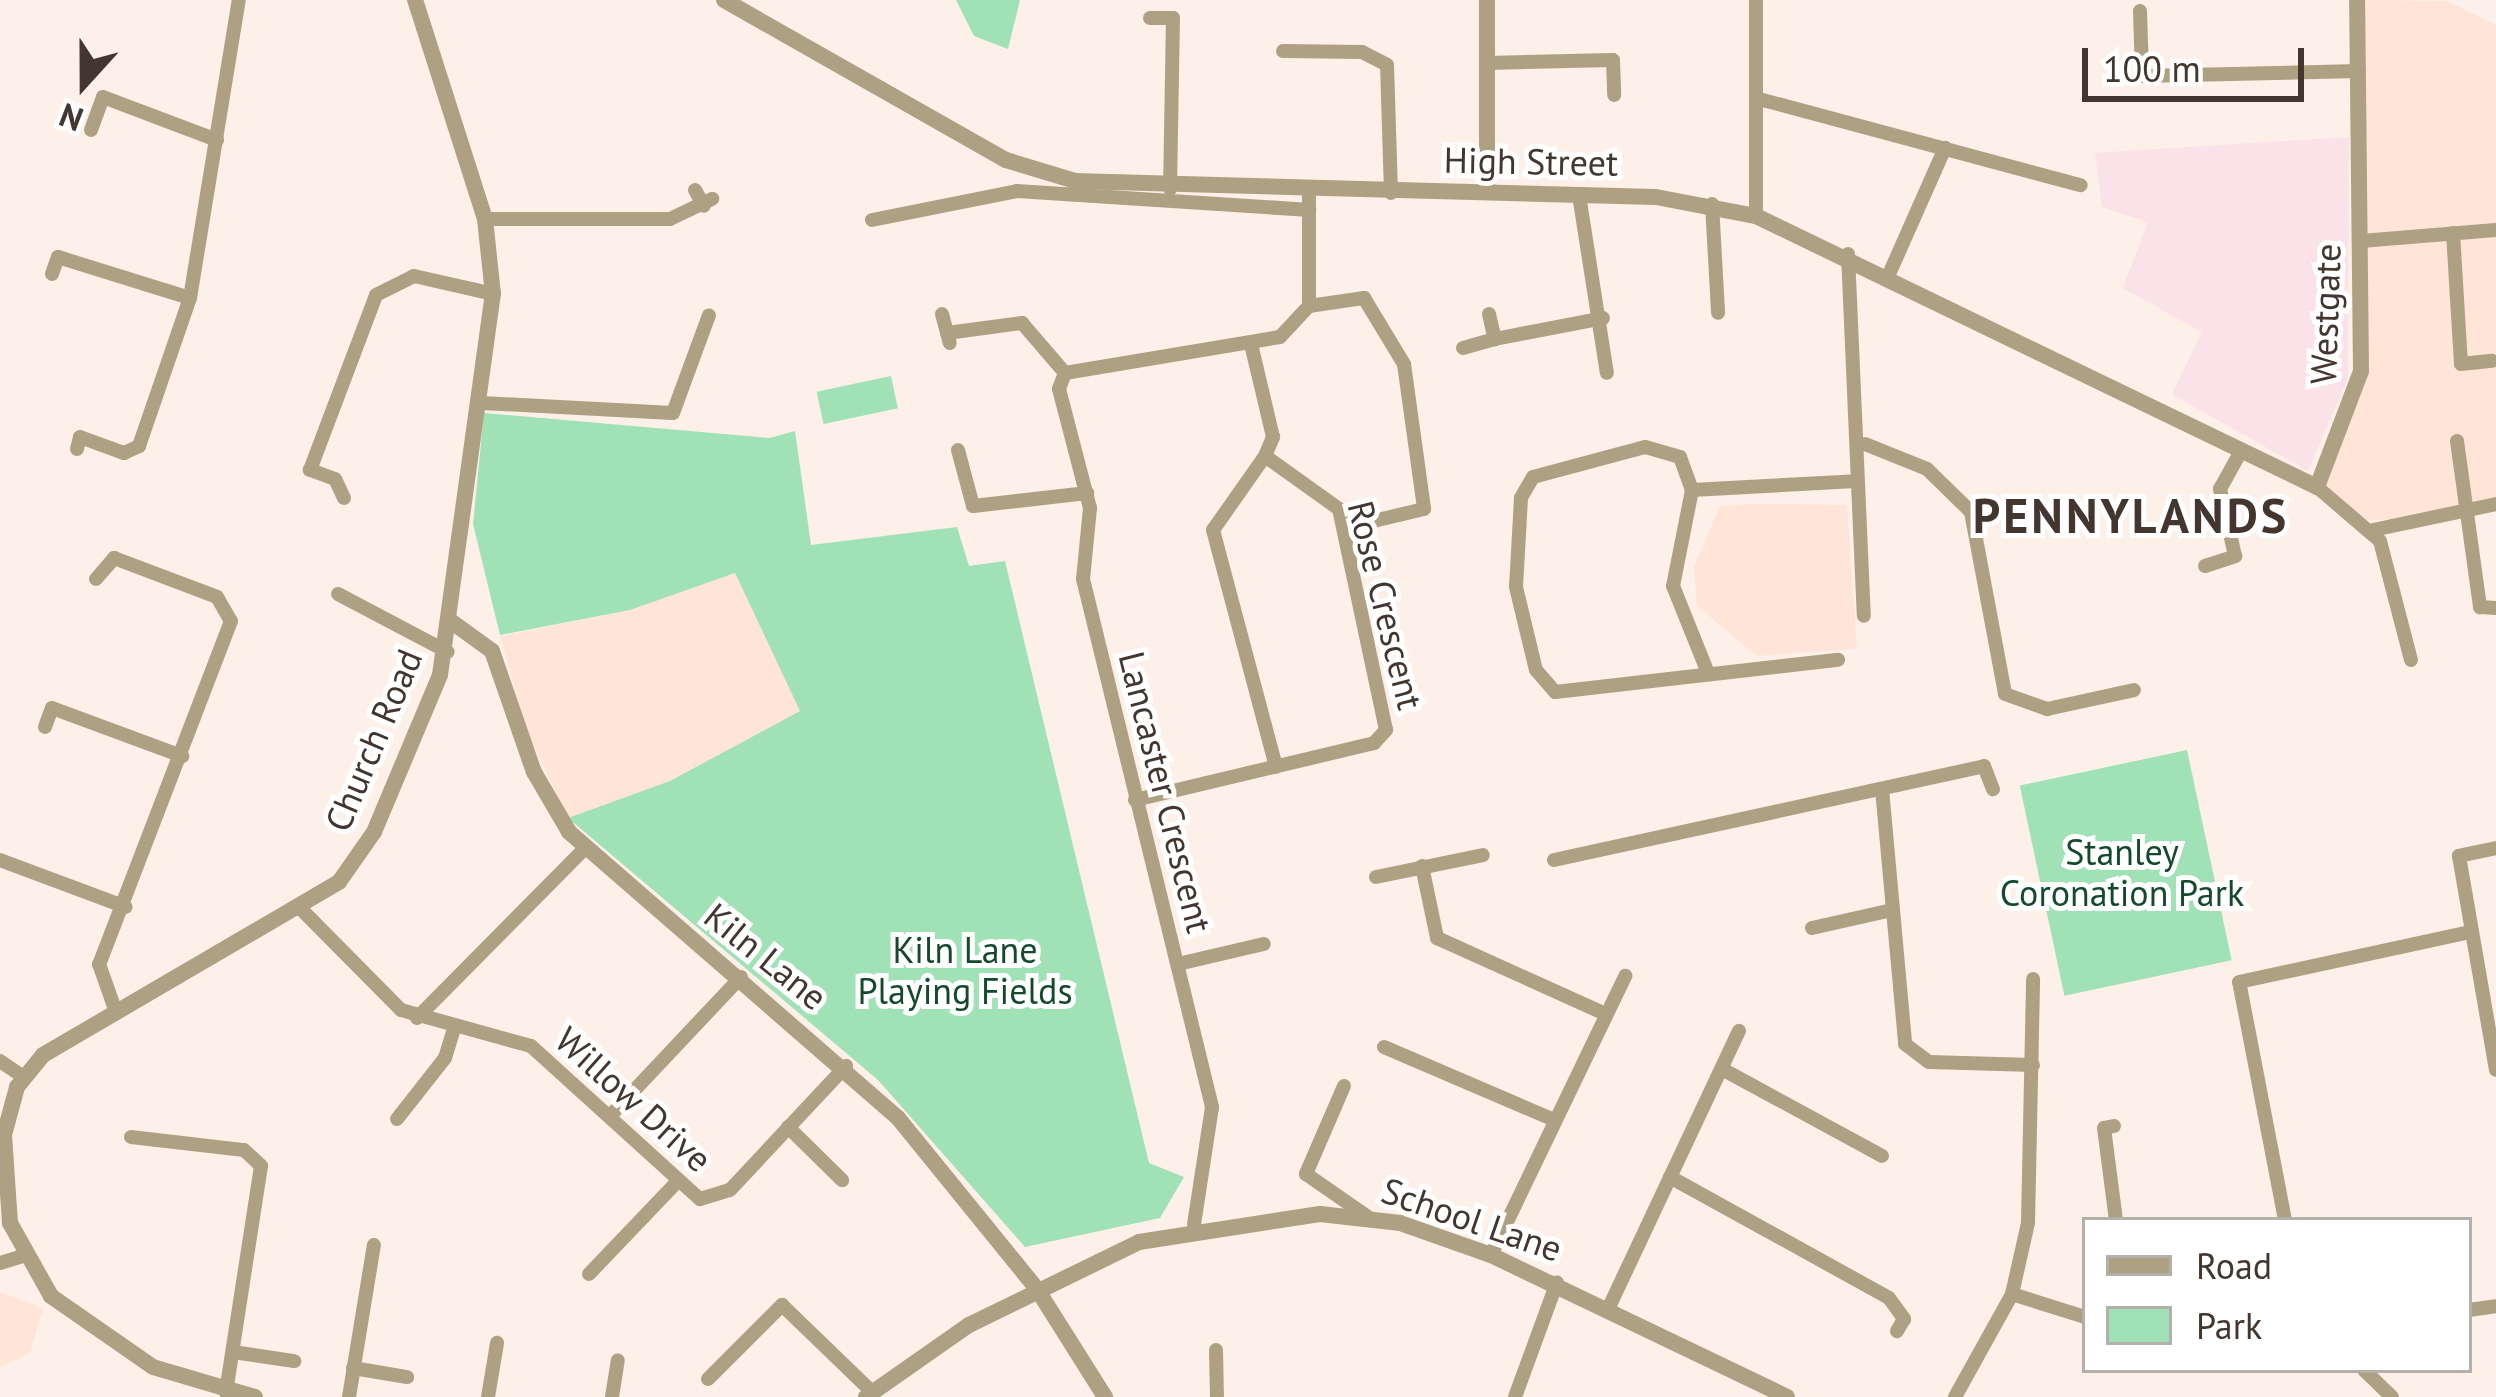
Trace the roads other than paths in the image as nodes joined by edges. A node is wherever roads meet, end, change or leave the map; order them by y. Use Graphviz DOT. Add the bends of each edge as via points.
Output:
graph roads {
  1 [pos="239,0"];
  2 [pos="415,0"];
  3 [pos="724,0"];
  4 [pos="1487,0"];
  5 [pos="1756,0"];
  6 [pos="2357,0"];
  7 [pos="2140,11"];
  8 [pos="1150,18"];
  9 [pos="1282,51"];
  10 [pos="1488,63"];
  11 [pos="2359,71"];
  12 [pos="1614,95"];
  13 [pos="1759,99"];
  14 [pos="91,130"];
  15 [pos="218,140"];
  16 [pos="1945,148"];
  17 [pos="2081,185"];
  18 [pos="1170,189"];
  19 [pos="1487,189"];
  20 [pos="695,190"];
  21 [pos="1391,193"];
  22 [pos="1579,195"];
  23 [pos="1309,202"];
  24 [pos="1712,204"];
  25 [pos="1756,216"];
  26 [pos="485,219"];
  27 [pos="872,220"];
  28 [pos="2496,230"];
  29 [pos="2453,233"];
  30 [pos="2361,241"];
  31 [pos="1849,254"];
  32 [pos="1890,272"];
  33 [pos="52,274"];
  34 [pos="493,294"];
  35 [pos="190,298"];
  36 [pos="1309,305"];
  37 [pos="1718,313"];
  38 [pos="942,314"];
  39 [pos="1489,314"];
  40 [pos="710,315"];
  41 [pos="1603,318"];
  42 [pos="1495,339"];
  43 [pos="1251,344"];
  44 [pos="1463,348"];
  45 [pos="2492,361"];
  46 [pos="1065,373"];
  47 [pos="1607,373"];
  48 [pos="482,403"];
  49 [pos="2458,441"];
  50 [pos="1865,444"];
  51 [pos="76,449"];
  52 [pos="958,450"];
  53 [pos="2239,454"];
  54 [pos="1265,456"];
  55 [pos="1856,481"];
  56 [pos="2317,488"];
  57 [pos="1692,490"];
  58 [pos="1087,493"];
  59 [pos="344,498"];
  60 [pos="2496,504"];
  61 [pos="1443,505"];
  62 [pos="1424,509"];
  63 [pos="2460,512"];
  64 [pos="1344,528"];
  65 [pos="2373,530"];
  66 [pos="2205,566"];
  67 [pos="96,579"];
  68 [pos="338,594"];
  69 [pos="2488,607"];
  70 [pos="1864,616"];
  71 [pos="452,622"];
  72 [pos="2477,624"];
  73 [pos="448,652"];
  74 [pos="1838,660"];
  75 [pos="2411,660"];
  76 [pos="1706,668"];
  77 [pos="2134,691"];
  78 [pos="45,727"];
  79 [pos="182,756"];
  80 [pos="1276,767"];
  81 [pos="1882,789"];
  82 [pos="1994,789"];
  83 [pos="1135,800"];
  84 [pos="585,848"];
  85 [pos="2496,848"];
  86 [pos="1484,855"];
  87 [pos="0,860"];
  88 [pos="1554,860"];
  89 [pos="1422,866"];
  90 [pos="1376,877"];
  91 [pos="126,907"];
  92 [pos="301,909"];
  93 [pos="1892,910"];
  94 [pos="1812,928"];
  95 [pos="2471,932"];
  96 [pos="1264,944"];
  97 [pos="1178,964"];
  98 [pos="1624,976"];
  99 [pos="741,977"];
  100 [pos="2033,979"];
  101 [pos="116,1012"];
  102 [pos="1605,1014"];
  103 [pos="417,1018"];
  104 [pos="454,1026"];
  105 [pos="1739,1031"];
  106 [pos="1384,1046"];
  107 [pos="0,1061"];
  108 [pos="2033,1065"];
  109 [pos="846,1066"];
  110 [pos="1722,1069"];
  111 [pos="2496,1070"];
  112 [pos="24,1077"];
  113 [pos="1344,1086"];
  114 [pos="610,1117"];
  115 [pos="397,1119"];
  116 [pos="1554,1120"];
  117 [pos="2114,1126"];
  118 [pos="788,1127"];
  119 [pos="131,1137"];
  120 [pos="1882,1156"];
  121 [pos="1670,1177"];
  122 [pos="842,1180"];
  123 [pos="678,1181"];
  124 [pos="1369,1216"];
  125 [pos="2116,1217"];
  126 [pos="2284,1217"];
  127 [pos="1194,1225"];
  128 [pos="374,1245"];
  129 [pos="1491,1255"];
  130 [pos="23,1256"];
  131 [pos="0,1263"];
  132 [pos="589,1274"];
  133 [pos="1557,1282"];
  134 [pos="1037,1289"];
  135 [pos="2012,1294"];
  136 [pos="1610,1306"];
  137 [pos="2082,1316"];
  138 [pos="1897,1331"];
  139 [pos="497,1343"];
  140 [pos="1216,1350"];
  141 [pos="233,1352"];
  142 [pos="617,1360"];
  143 [pos="294,1361"];
  144 [pos="353,1368"];
  145 [pos="2368,1373"];
  146 [pos="406,1378"];
  147 [pos="708,1379"];
  148 [pos="186,1390"];
  149 [pos="226,1393"];
  150 [pos="869,1395"];
  151 [pos="489,1396"];
  152 [pos="255,1397"];
  153 [pos="349,1397"];
  154 [pos="507,1397"];
  155 [pos="612,1397"];
  156 [pos="1106,1397"];
  157 [pos="1217,1397"];
  158 [pos="1515,1397"];
  159 [pos="1786,1397"];
  160 [pos="1955,1397"];
  161 [pos="2392,1397"];
  1 -- 15 [label="street"];
  2 -- 26 [label="street, Church Road"];
  3 -- 18 [label="street, High Street" via="1006,160 1075,182"];
  4 -- 10 [label="street"];
  5 -- 13 [label="street"];
  6 -- 11 [label="street, Westgate"];
  7 -- 11 [label="street" via="2142,76"];
  8 -- 18 [label="street" via="1173,18"];
  9 -- 21 [label="street" via="1362,52 1387,65"];
  10 -- 12 [label="street" via="1613,60"];
  10 -- 19 [label="street"];
  11 -- 30 [label="street, Westgate"];
  13 -- 16 [label="street"];
  13 -- 25 [label="street"];
  14 -- 15 [label="street" via="103,97"];
  15 -- 35 [label="street"];
  16 -- 17 [label="street"];
  16 -- 32 [label="street"];
  18 -- 23 [label="street, High Street"];
  19 -- 21 [label="street, High Street"];
  19 -- 22 [label="street, High Street"];
  20 -- 26 [label="street" via="708,203 670,219"];
  21 -- 23 [label="street, High Street"];
  22 -- 24 [label="street, High Street"];
  22 -- 41 [label="street"];
  23 -- 27 [label="street" via="1017,191"];
  23 -- 36 [label="street"];
  24 -- 25 [label="street, High Street"];
  24 -- 37 [label="street"];
  25 -- 31 [label="street, High Street"];
  26 -- 34 [label="street, Church Road"];
  28 -- 29 [label="street"];
  29 -- 30 [label="street"];
  29 -- 45 [label="street" via="2461,364"];
  30 -- 56 [label="street, Westgate" via="2357,394"];
  31 -- 32 [label="street, High Street"];
  31 -- 50 [label="street" via="1852,412"];
  32 -- 53 [label="street, High Street"];
  33 -- 35 [label="street" via="58,257"];
  34 -- 48 [label="street, Church Road"];
  34 -- 59 [label="street" via="414,276 376,295 310,470 335,479"];
  35 -- 51 [label="street" via="139,446 124,454 80,437"];
  36 -- 43 [label="street" via="1294,331"];
  36 -- 62 [label="street" via="1364,298 1395,339"];
  38 -- 46 [label="street" via="949,338 1022,322"];
  39 -- 42 [label="street"];
  40 -- 48 [label="street" via="673,413"];
  41 -- 42 [label="street"];
  41 -- 47 [label="street"];
  42 -- 44 [label="street"];
  43 -- 46 [label="street"];
  43 -- 54 [label="street" via="1273,436"];
  46 -- 58 [label="street, Lancaster Crescent" via="1059,389"];
  48 -- 71 [label="street, Church Road"];
  49 -- 63 [label="street"];
  50 -- 55 [label="street"];
  50 -- 77 [label="street" via="1927,470 1971,512 2005,694 2047,709"];
  52 -- 58 [label="street" via="973,506"];
  53 -- 56 [label="street, High Street"];
  53 -- 66 [label="street" via="2220,489 2235,556"];
  54 -- 64 [label="street, Rose Crescent" via="1334,497"];
  54 -- 80 [label="street" via="1213,530"];
  55 -- 57 [label="street"];
  55 -- 70 [label="street"];
  56 -- 65 [label="street"];
  57 -- 76 [label="street" via="1673,586"];
  57 -- 76 [label="street" via="1680,457 1663,448 1546,469 1521,498 1516,587 1535,670 1555,692"];
  58 -- 83 [label="street, Lancaster Crescent" via="1081,572"];
  60 -- 63 [label="street"];
  61 -- 62 [label="street"];
  62 -- 64 [label="street"];
  63 -- 65 [label="street"];
  63 -- 69 [label="street"];
  64 -- 80 [label="street, Rose Crescent" via="1386,730 1374,743"];
  65 -- 75 [label="street"];
  67 -- 79 [label="street" via="114,558 227,608 230,630"];
  68 -- 73 [label="street"];
  69 -- 72 [label="street"];
  71 -- 73 [label="street, Church Road"];
  71 -- 84 [label="street, Kiln Lane" via="492,650 544,794"];
  73 -- 92 [label="street, Church Road" via="363,852"];
  74 -- 76 [label="street"];
  78 -- 79 [label="street" via="52,708"];
  79 -- 91 [label="street"];
  80 -- 83 [label="street, Rose Crescent"];
  81 -- 82 [label="street" via="1984,766"];
  81 -- 88 [label="street"];
  81 -- 93 [label="street"];
  83 -- 97 [label="street, Lancaster Crescent"];
  84 -- 99 [label="street, Kiln Lane"];
  84 -- 103 [label="street"];
  85 -- 95 [label="street" via="2458,856"];
  86 -- 89 [label="street"];
  87 -- 91 [label="street"];
  89 -- 90 [label="street"];
  89 -- 102 [label="street" via="1437,938"];
  91 -- 101 [label="street" via="98,970"];
  92 -- 101 [label="street, Church Road"];
  92 -- 103 [label="street"];
  93 -- 94 [label="street"];
  93 -- 108 [label="street" via="1910,1050 1937,1063"];
  95 -- 111 [label="street"];
  95 -- 126 [label="street" via="2239,982"];
  96 -- 97 [label="street"];
  97 -- 127 [label="street, Lancaster Crescent" via="1215,1125"];
  98 -- 102 [label="street"];
  99 -- 109 [label="street, Kiln Lane"];
  99 -- 114 [label="street"];
  100 -- 108 [label="street"];
  101 -- 112 [label="street, Church Road"];
  102 -- 116 [label="street"];
  103 -- 104 [label="street, Willow Drive"];
  104 -- 114 [label="street, Willow Drive" via="531,1046"];
  104 -- 115 [label="street" via="445,1058"];
  105 -- 110 [label="street"];
  106 -- 116 [label="street"];
  107 -- 112 [label="street"];
  108 -- 135 [label="street" via="2028,1223"];
  109 -- 118 [label="street, Willow Drive"];
  109 -- 134 [label="street, Kiln Lane"];
  110 -- 120 [label="street"];
  110 -- 121 [label="street"];
  112 -- 130 [label="street" via="3,1153"];
  113 -- 124 [label="street" via="1306,1174"];
  114 -- 123 [label="street, Willow Drive"];
  116 -- 129 [label="street"];
  117 -- 125 [label="street" via="2104,1128"];
  118 -- 122 [label="street"];
  118 -- 123 [label="street, Willow Drive" via="724,1196 700,1199"];
  119 -- 141 [label="street" via="259,1161"];
  121 -- 136 [label="street"];
  121 -- 138 [label="street" via="1889,1298 1904,1319"];
  123 -- 132 [label="street"];
  124 -- 127 [label="street, School Lane"];
  124 -- 129 [label="street, School Lane"];
  127 -- 134 [label="street, School Lane"];
  128 -- 144 [label="street"];
  129 -- 133 [label="street, School Lane"];
  130 -- 131 [label="street"];
  130 -- 148 [label="street" via="62,1306"];
  133 -- 136 [label="street, School Lane"];
  133 -- 158 [label="street"];
  134 -- 150 [label="street, School Lane"];
  134 -- 156 [label="street, Kiln Lane"];
  135 -- 137 [label="street"];
  135 -- 160 [label="street"];
  136 -- 159 [label="street, School Lane"];
  139 -- 151 [label="street"];
  140 -- 157 [label="street"];
  141 -- 143 [label="street"];
  141 -- 149 [label="street"];
  142 -- 155 [label="street"];
  144 -- 146 [label="street"];
  144 -- 153 [label="street"];
  145 -- 161 [label="street"];
  147 -- 150 [label="street" via="782,1305"];
  148 -- 149 [label="street"];
  149 -- 152 [label="street"];
  151 -- 154 [label="street"];
}
